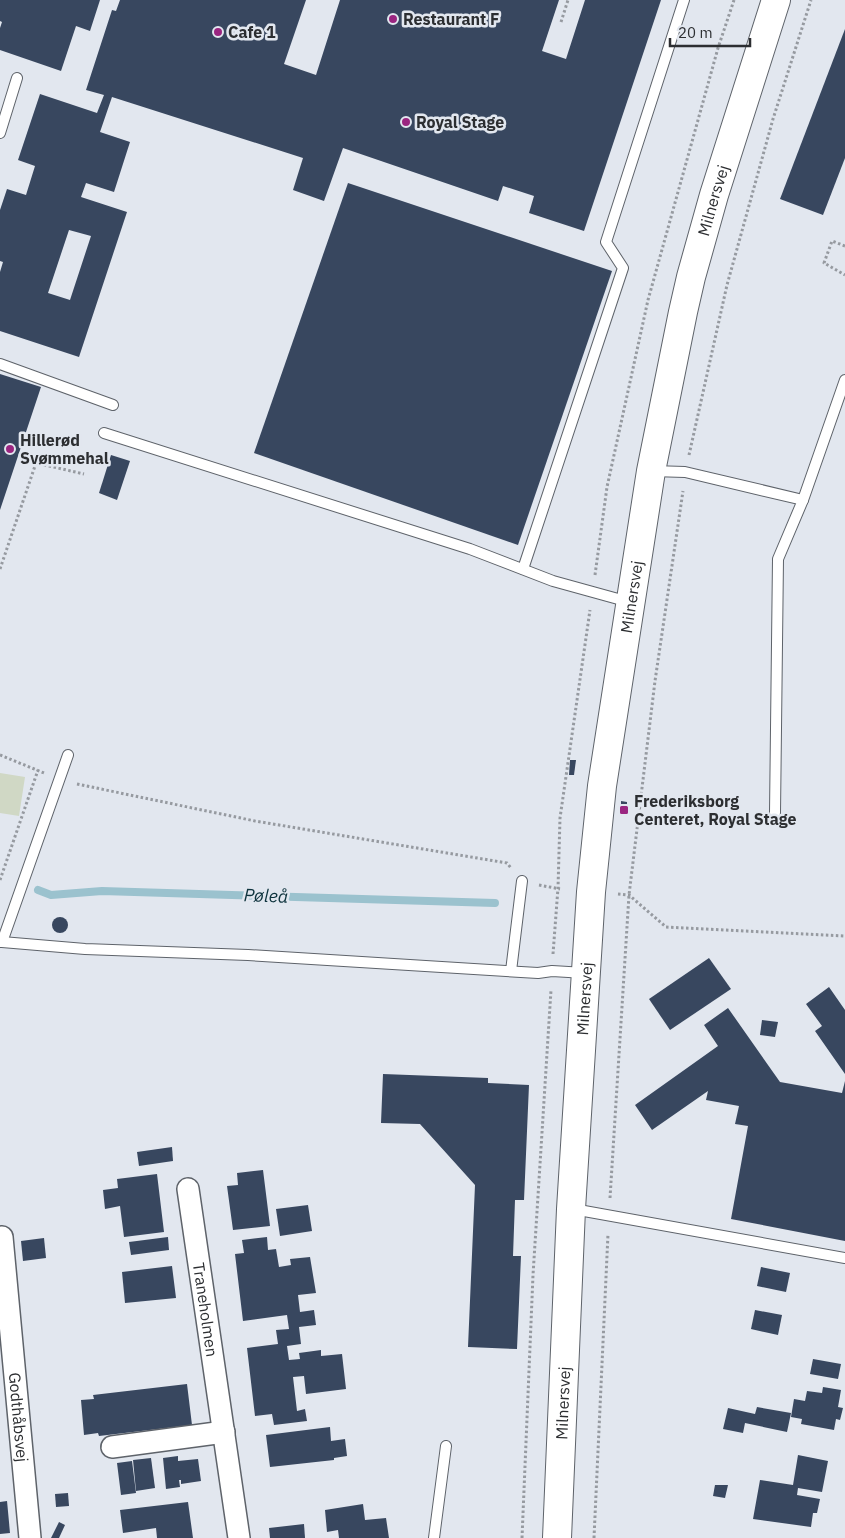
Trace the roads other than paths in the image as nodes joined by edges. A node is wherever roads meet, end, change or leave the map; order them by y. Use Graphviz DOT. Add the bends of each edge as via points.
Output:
graph roads {
  1 [pos="684,0"];
  2 [pos="776,0"];
  3 [pos="17,78"];
  4 [pos="0,133"];
  5 [pos="0,364"];
  6 [pos="845,380"];
  7 [pos="114,405"];
  8 [pos="104,433"];
  9 [pos="651,471"];
  10 [pos="803,500"];
  11 [pos="524,569"];
  12 [pos="630,603"];
  13 [pos="68,755"];
  14 [pos="775,813"];
  15 [pos="522,881"];
  16 [pos="1,942"];
  17 [pos="511,971"];
  18 [pos="586,973"];
  19 [pos="188,1189"];
  20 [pos="571,1209"];
  21 [pos="2,1237"];
  22 [pos="845,1258"];
  23 [pos="224,1432"];
  24 [pos="446,1446"];
  25 [pos="112,1447"];
  26 [pos="30,1538"];
  27 [pos="239,1538"];
  28 [pos="434,1538"];
  29 [pos="557,1538"];
  1 -- 11 [label="lane" via="606,242 623,268"];
  2 -- 9 [label="street, Milnersvej" via="691,277"];
  3 -- 4 [label="lane"];
  5 -- 7 [label="lane"];
  6 -- 10 [label="lane"];
  8 -- 11 [label="lane"];
  9 -- 10 [label="lane" via="685,472"];
  9 -- 12 [label="street, Milnersvej"];
  10 -- 14 [label="lane" via="778,559"];
  11 -- 12 [label="lane" via="553,581"];
  12 -- 18 [label="street, Milnersvej" via="602,786"];
  13 -- 16 [label="lane"];
  15 -- 17 [label="lane"];
  16 -- 17 [label="lane"];
  17 -- 18 [label="lane"];
  18 -- 20 [label="street, Milnersvej"];
  19 -- 23 [label="street, Traneholmen"];
  20 -- 22 [label="lane"];
  20 -- 29 [label="street, Milnersvej"];
  21 -- 26 [label="street, Godthåbsvej"];
  23 -- 25 [label="street"];
  23 -- 27 [label="street, Traneholmen"];
  24 -- 28 [label="lane"];
}
